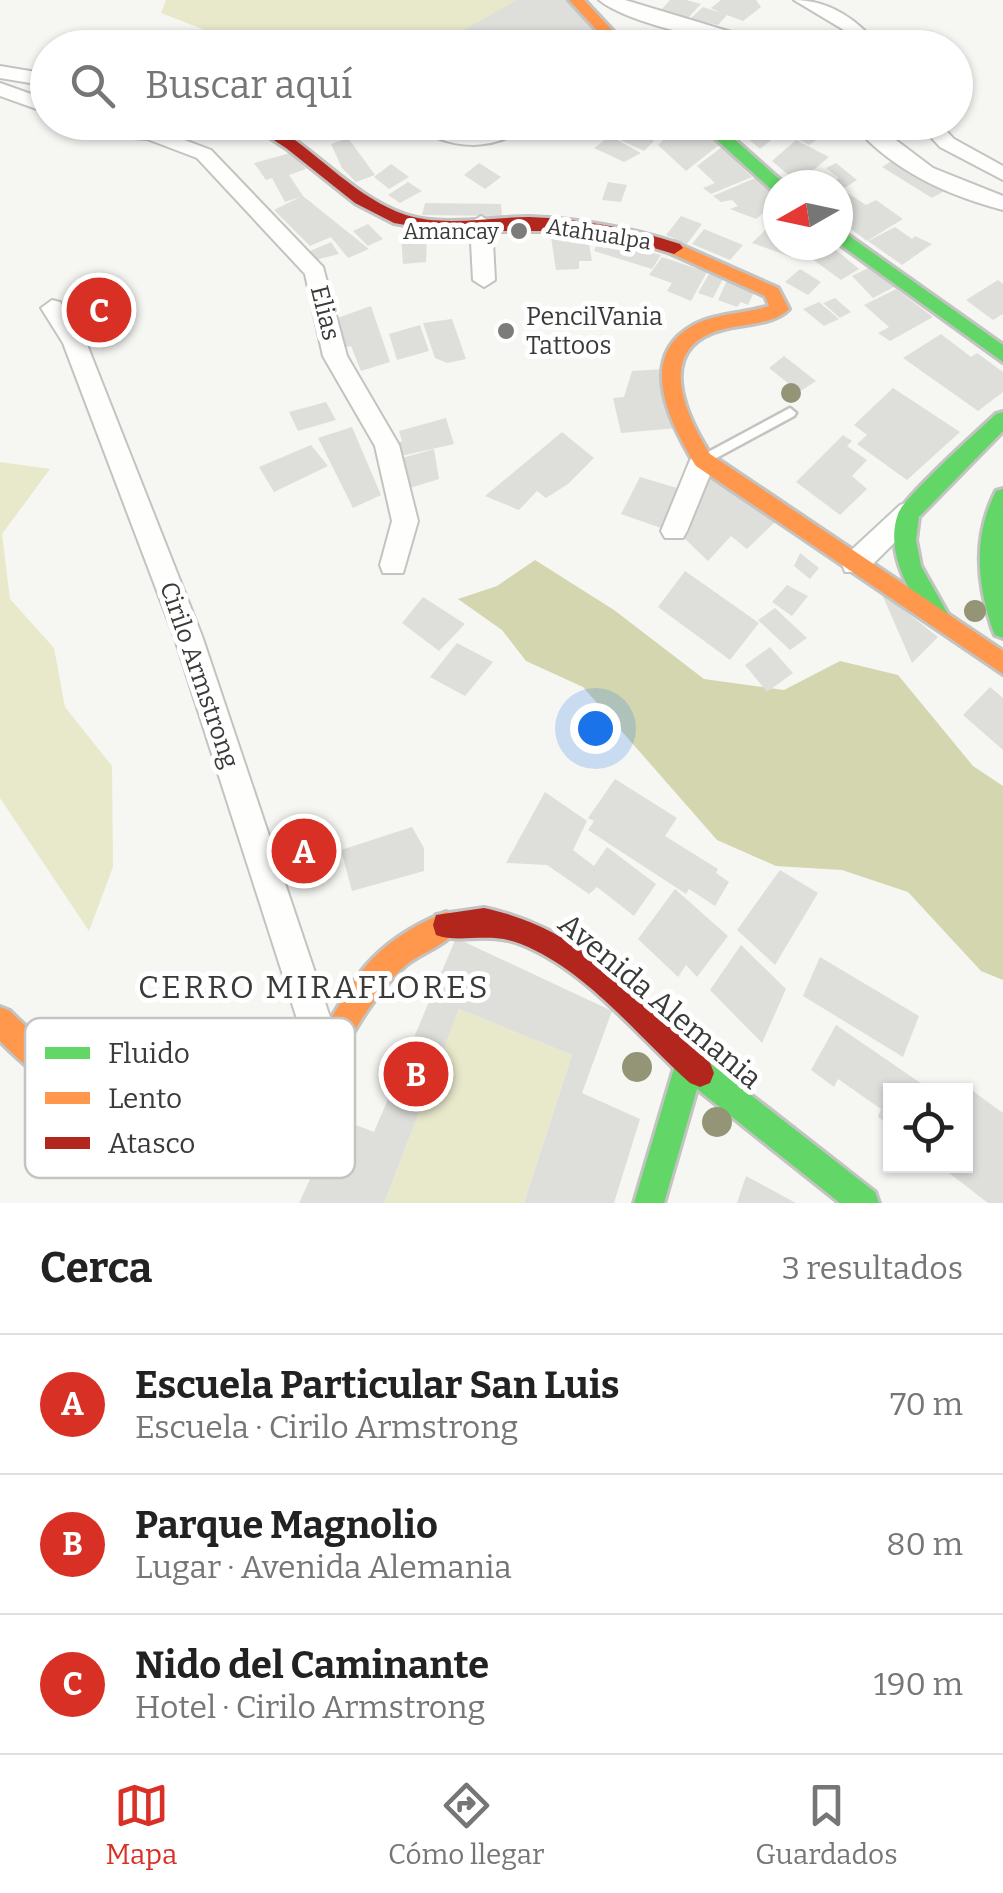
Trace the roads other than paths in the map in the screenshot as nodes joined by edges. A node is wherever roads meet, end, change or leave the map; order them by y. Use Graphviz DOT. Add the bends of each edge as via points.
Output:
graph roads {
  1 [pos="576,0"];
  2 [pos="608,0"];
  3 [pos="804,0"];
  4 [pos="605,30"];
  5 [pos="700,30"];
  6 [pos="857,30"];
  7 [pos="0,72"];
  8 [pos="30,77"];
  9 [pos="0,89"];
  10 [pos="30,100"];
  11 [pos="168,140"];
  12 [pos="295,140"];
  13 [pos="458,140"];
  14 [pos="493,140"];
  15 [pos="726,140"];
  16 [pos="881,140"];
  17 [pos="945,140"];
  18 [pos="763,173"];
  19 [pos="1003,174"];
  20 [pos="1003,202"];
  21 [pos="481,223"];
  22 [pos="853,245"];
  23 [pos="484,280"];
  24 [pos="52,308"];
  25 [pos="1003,355"];
  26 [pos="790,413"];
  27 [pos="1003,419"];
  28 [pos="703,460"];
  29 [pos="1003,496"];
  30 [pos="909,512"];
  31 [pos="674,531"];
  32 [pos="855,564"];
  33 [pos="393,566"];
  34 [pos="1003,628"];
  35 [pos="952,631"];
  36 [pos="1003,664"];
  37 [pos="313,1018"];
  38 [pos="347,1018"];
  39 [pos="0,1021"];
  40 [pos="25,1050"];
  41 [pos="689,1065"];
  42 [pos="650,1203"];
  43 [pos="864,1203"];
  1 -- 4 [label="main road"];
  2 -- 5 [label="street"];
  3 -- 6 [label="street"];
  7 -- 8 [label="street"];
  9 -- 10 [label="street"];
  11 -- 33 [label="street, Elias" via="204,154 315,272 335,356 387,445 405,521"];
  12 -- 21 [label="main road, Atahualpa" via="379,210 421,224"];
  13 -- 14 [label="street" via="481,151"];
  15 -- 18 [label="main road"];
  16 -- 20 [label="street" via="909,164"];
  17 -- 19 [label="street"];
  21 -- 23 [label="street"];
  21 -- 28 [label="main road, Atahualpa" via="606,232 660,244 780,300 780,309 768,315 699,330 678,352 672,394 677,420"];
  22 -- 25 [label="main road"];
  24 -- 37 [label="street, Cirilo Armstrong" via="74,342 188,636"];
  26 -- 28 [label="lane"];
  27 -- 30 [label="main road"];
  28 -- 31 [label="street"];
  28 -- 32 [label="main road, Atahualpa"];
  29 -- 34 [label="main road" via="993,518 987,570"];
  30 -- 32 [label="street"];
  30 -- 35 [label="main road" via="906,548 913,572"];
  32 -- 35 [label="main road, Atahualpa"];
  35 -- 36 [label="main road, Atahualpa"];
  38 -- 41 [label="main road, Avenida Alemania" via="420,932 460,920 506,924 548,943"];
  39 -- 40 [label="main road, Avenida Alemania"];
  41 -- 42 [label="main road"];
  41 -- 43 [label="main road, Avenida Alemania"];
}
